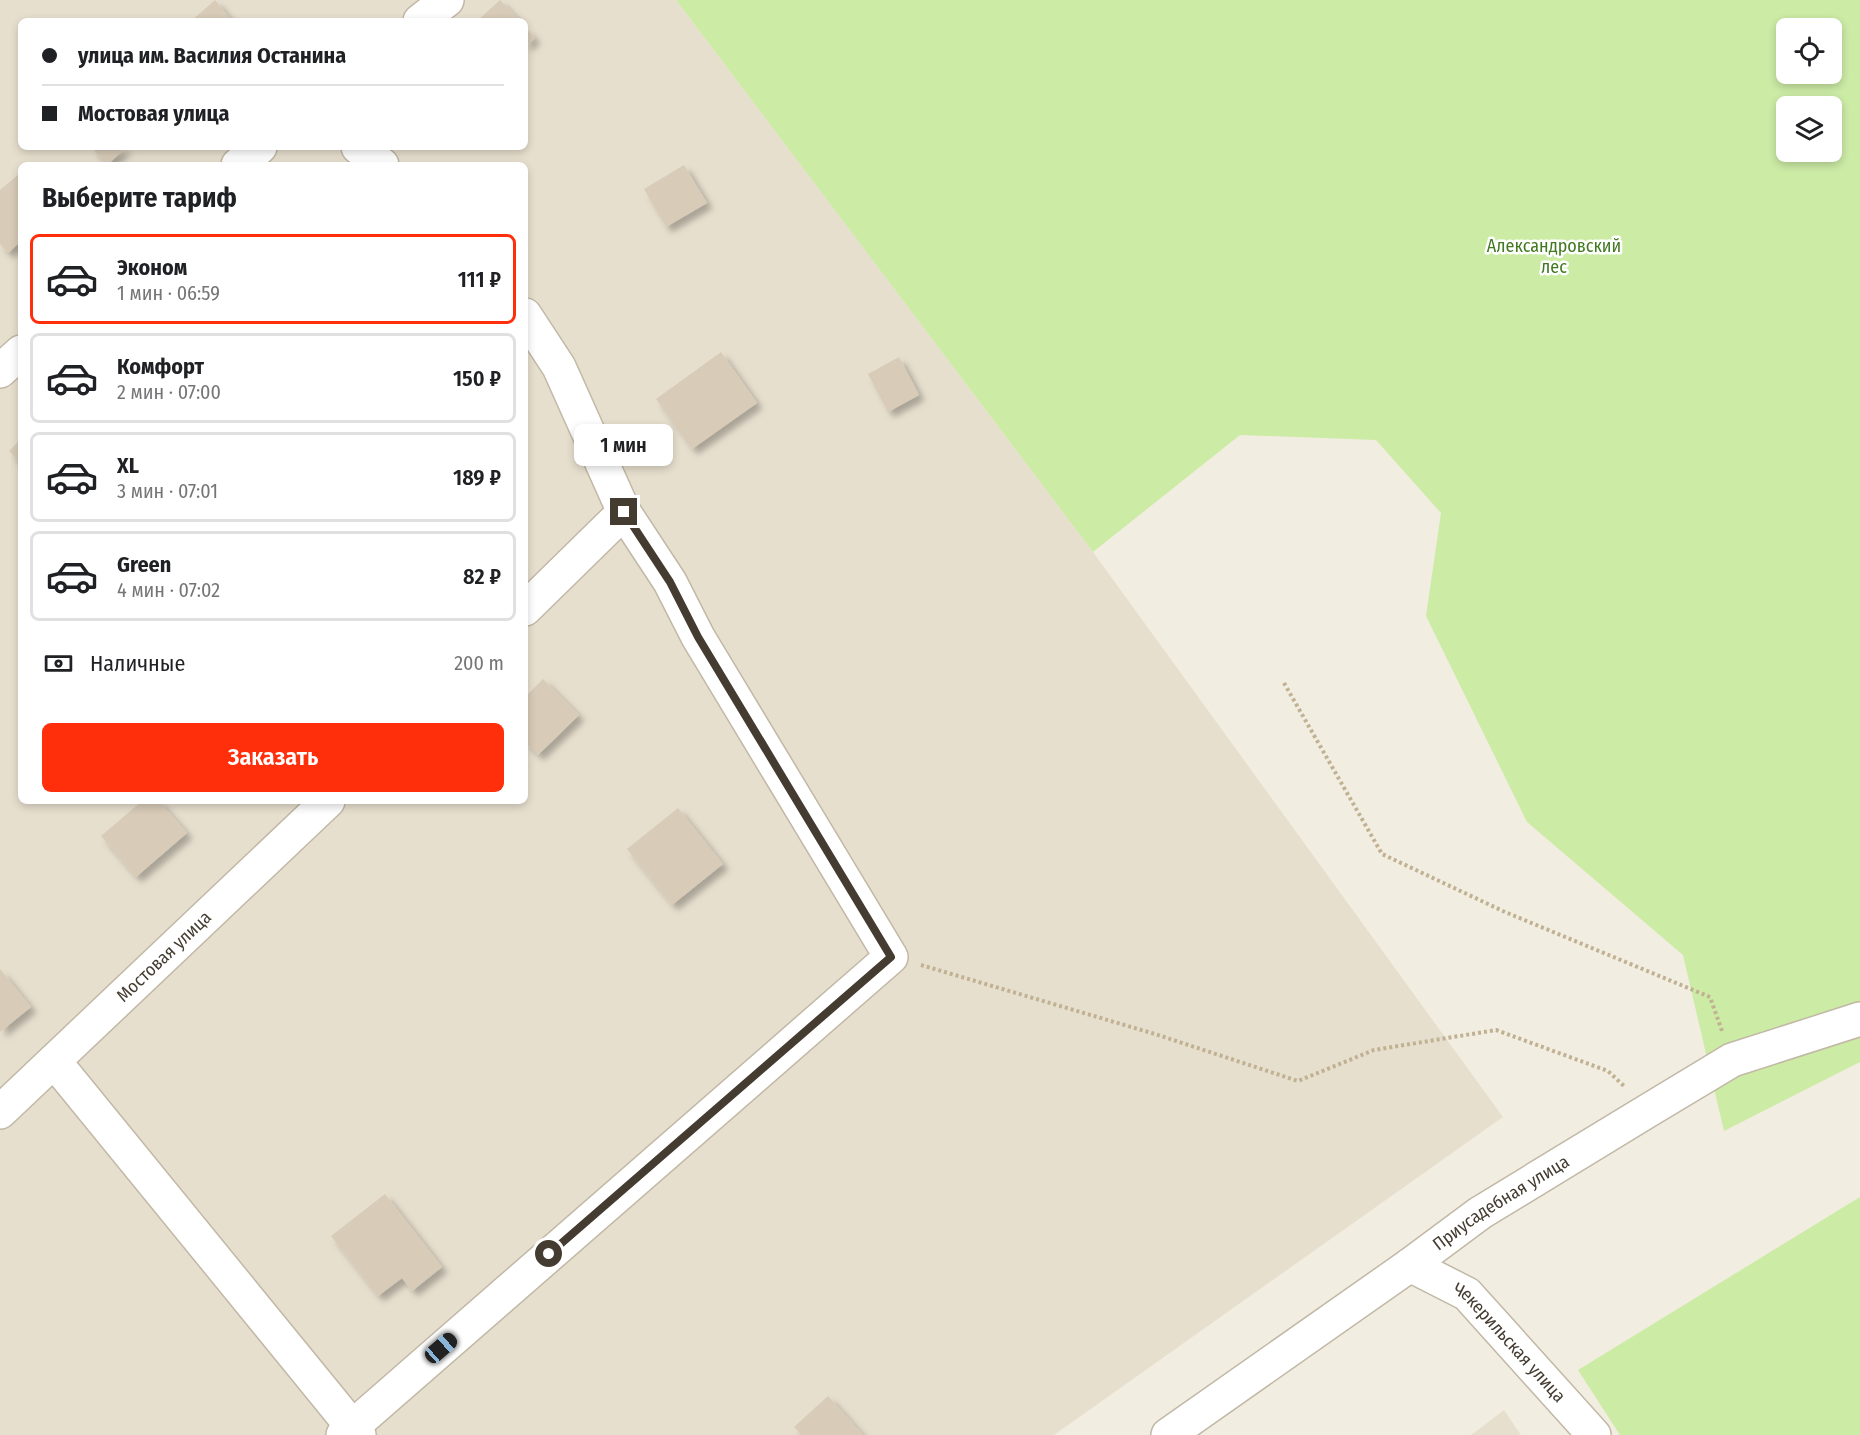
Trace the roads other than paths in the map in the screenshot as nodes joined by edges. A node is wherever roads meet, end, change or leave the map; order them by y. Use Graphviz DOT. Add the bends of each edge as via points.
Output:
graph roads {
  1 [pos="447,0"];
  2 [pos="424,18"];
  3 [pos="256,150"];
  4 [pos="362,150"];
  5 [pos="242,162"];
  6 [pos="378,162"];
  7 [pos="528,320"];
  8 [pos="18,355"];
  9 [pos="0,371"];
  10 [pos="624,512"];
  11 [pos="528,606"];
  12 [pos="325,804"];
  13 [pos="1860,1019"];
  14 [pos="54,1061"];
  15 [pos="0,1112"];
  16 [pos="1410,1265"];
  17 [pos="351,1432"];
  18 [pos="1168,1435"];
  19 [pos="1594,1435"];
  1 -- 2 [label="street"];
  3 -- 5 [label="street"];
  4 -- 6 [label="street"];
  7 -- 10 [label="street" via="559,367"];
  8 -- 9 [label="street"];
  10 -- 11 [label="street"];
  10 -- 17 [label="street" via="670,582 698,637 891,957"];
  12 -- 14 [label="street, Мостовая улица"];
  13 -- 16 [label="street, Приусадебная улица" via="1732,1060 1480,1213"];
  14 -- 15 [label="street, Мостовая улица"];
  14 -- 17 [label="street"];
  16 -- 18 [label="street, Приусадебная улица"];
  16 -- 19 [label="street, Чекерильская улица" via="1467,1294"];
}
